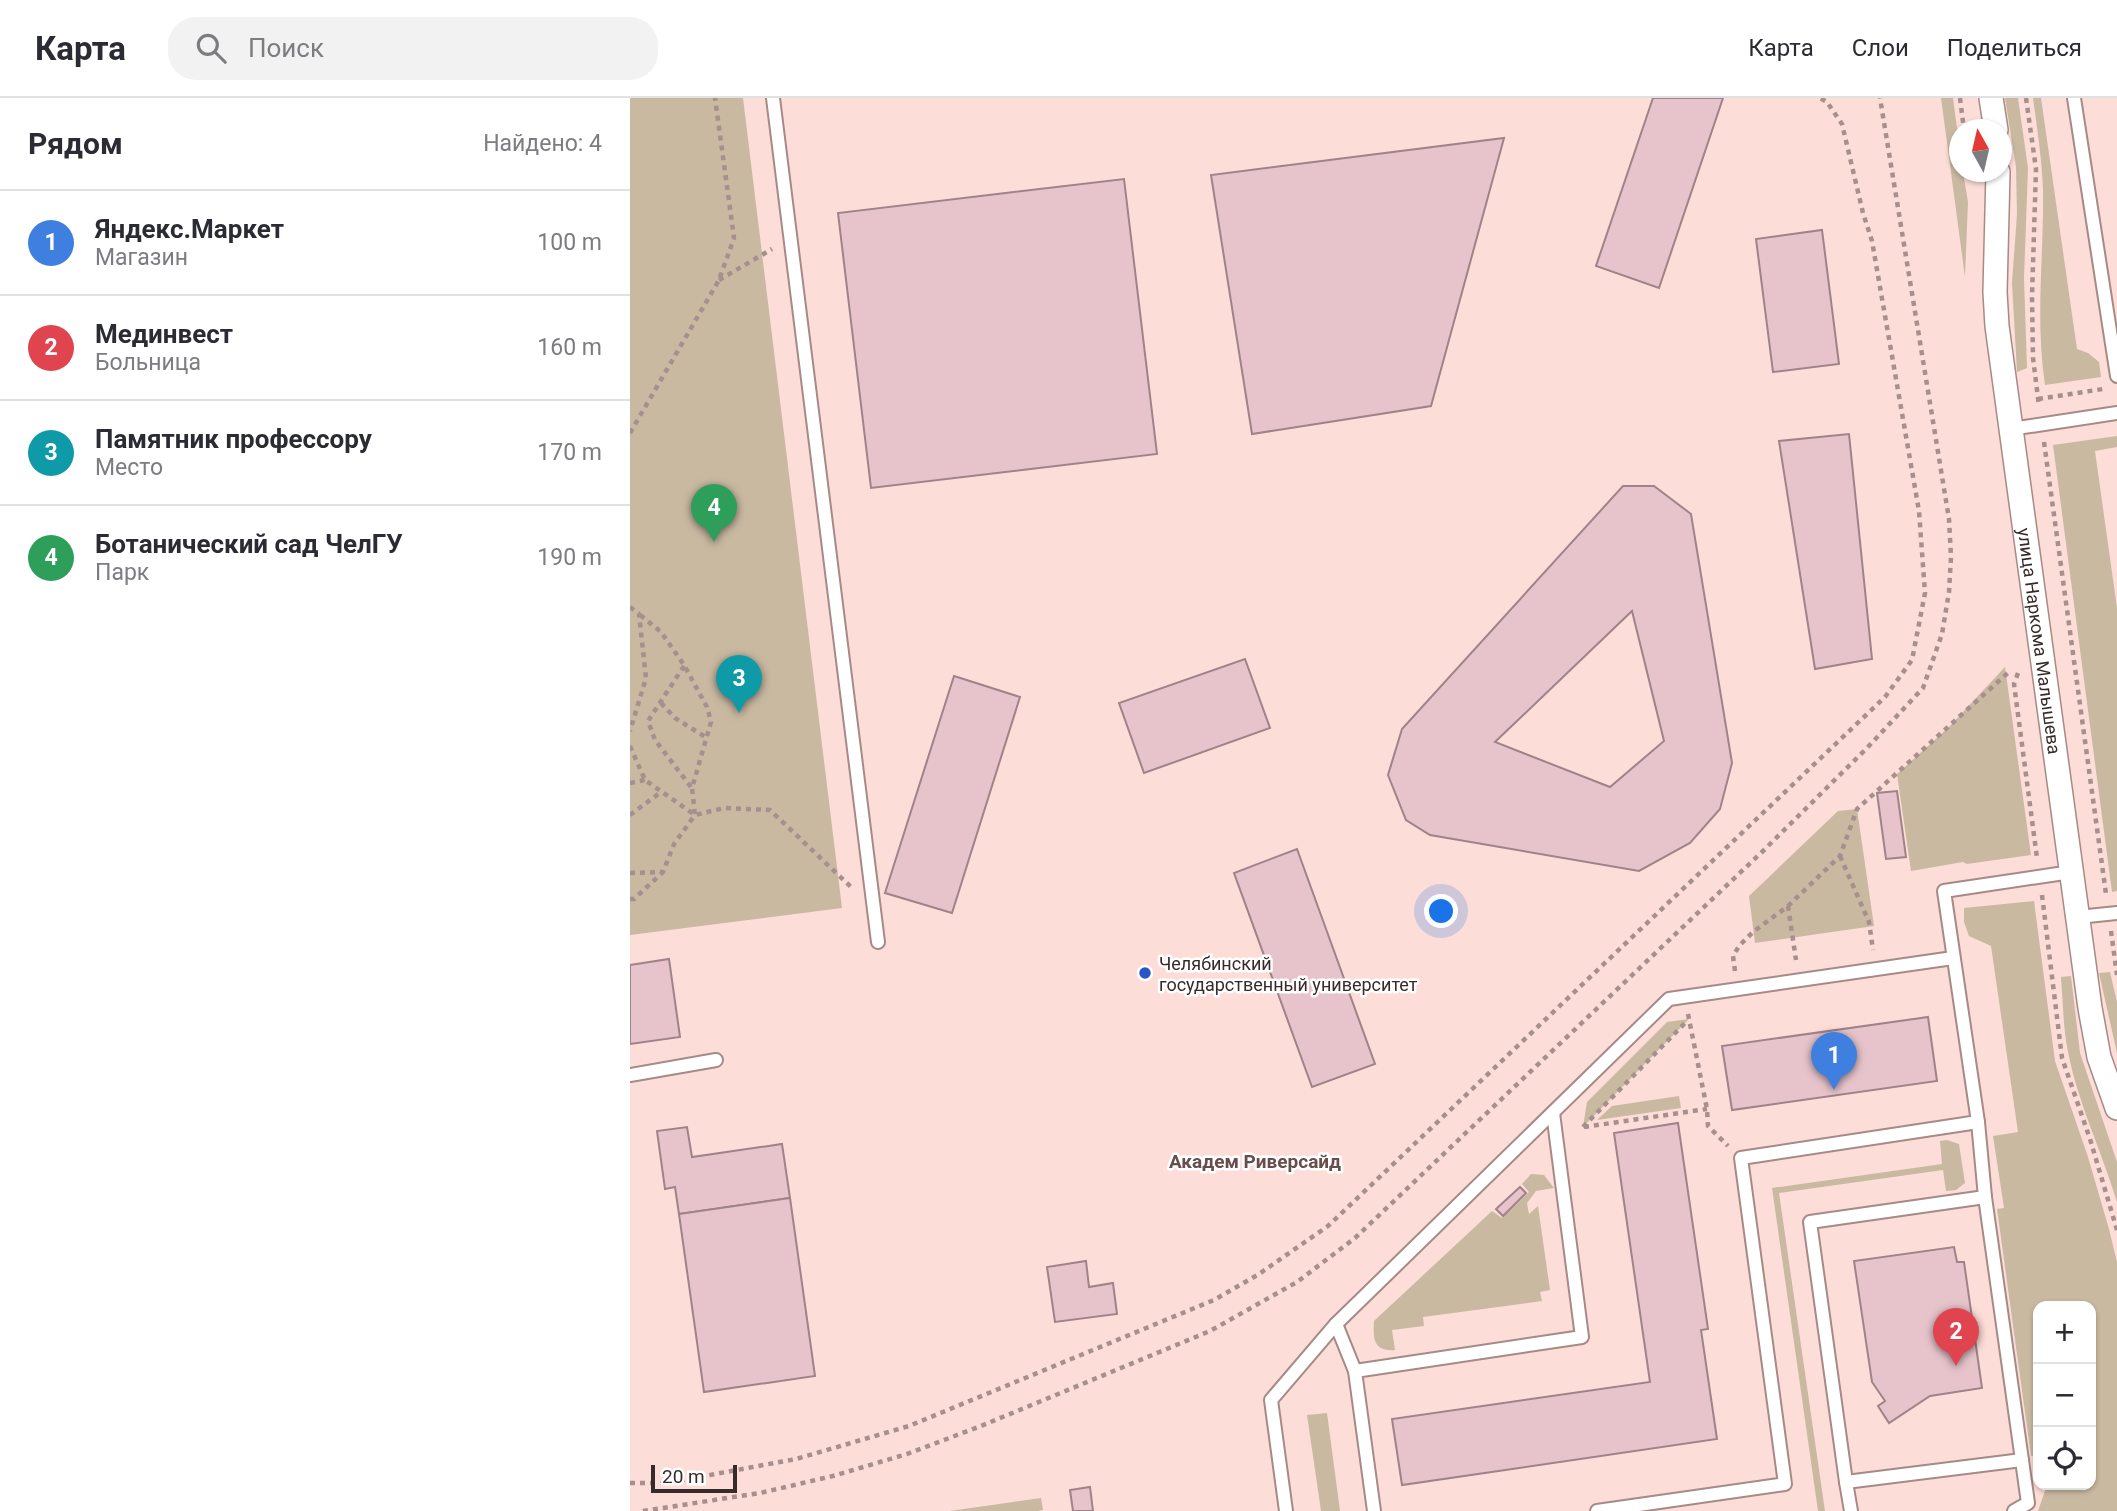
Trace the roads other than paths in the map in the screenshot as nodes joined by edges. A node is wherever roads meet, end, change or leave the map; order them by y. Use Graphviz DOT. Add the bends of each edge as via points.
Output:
graph roads {
  1 [pos="773,98"];
  2 [pos="1991,98"];
  3 [pos="2074,98"];
  4 [pos="1994,119"];
  5 [pos="1998,182"];
  6 [pos="2117,376"];
  7 [pos="2117,413"];
  8 [pos="2011,429"];
  9 [pos="2071,872"];
  10 [pos="2113,914"];
  11 [pos="2078,917"];
  12 [pos="878,942"];
  13 [pos="1954,958"];
  14 [pos="716,1060"];
  15 [pos="630,1076"];
  16 [pos="2117,1108"];
  17 [pos="1553,1114"];
  18 [pos="1978,1122"];
  19 [pos="1985,1198"];
  20 [pos="1336,1324"];
  21 [pos="1355,1371"];
  22 [pos="2022,1460"];
  23 [pos="1846,1482"];
  24 [pos="1285,1510"];
  25 [pos="1271,1511"];
  26 [pos="1374,1511"];
  27 [pos="1597,1511"];
  28 [pos="1851,1511"];
  29 [pos="2014,1511"];
  1 -- 12 [label="lane"];
  2 -- 4 [label="street"];
  3 -- 6 [label="lane"];
  5 -- 8 [label="street, улица Наркома Малышева" via="1995,292"];
  7 -- 8 [label="lane"];
  8 -- 9 [label="street, улица Наркома Малышева"];
  9 -- 11 [label="street, улица Наркома Малышева"];
  9 -- 13 [label="lane" via="1944,891"];
  10 -- 11 [label="lane"];
  11 -- 16 [label="street, улица Наркома Малышева" via="2099,1057"];
  13 -- 17 [label="lane" via="1669,999"];
  13 -- 18 [label="lane"];
  14 -- 15 [label="lane"];
  17 -- 20 [label="lane"];
  17 -- 21 [label="lane" via="1581,1337"];
  18 -- 19 [label="lane"];
  18 -- 27 [label="lane" via="1741,1158 1785,1484"];
  19 -- 22 [label="lane"];
  19 -- 23 [label="lane" via="1810,1222"];
  20 -- 21 [label="lane"];
  20 -- 24 [label="lane" via="1271,1400"];
  21 -- 26 [label="lane"];
  22 -- 23 [label="lane"];
  22 -- 29 [label="lane" via="2028,1503"];
  23 -- 28 [label="lane"];
  24 -- 25 [label="lane"];
}
